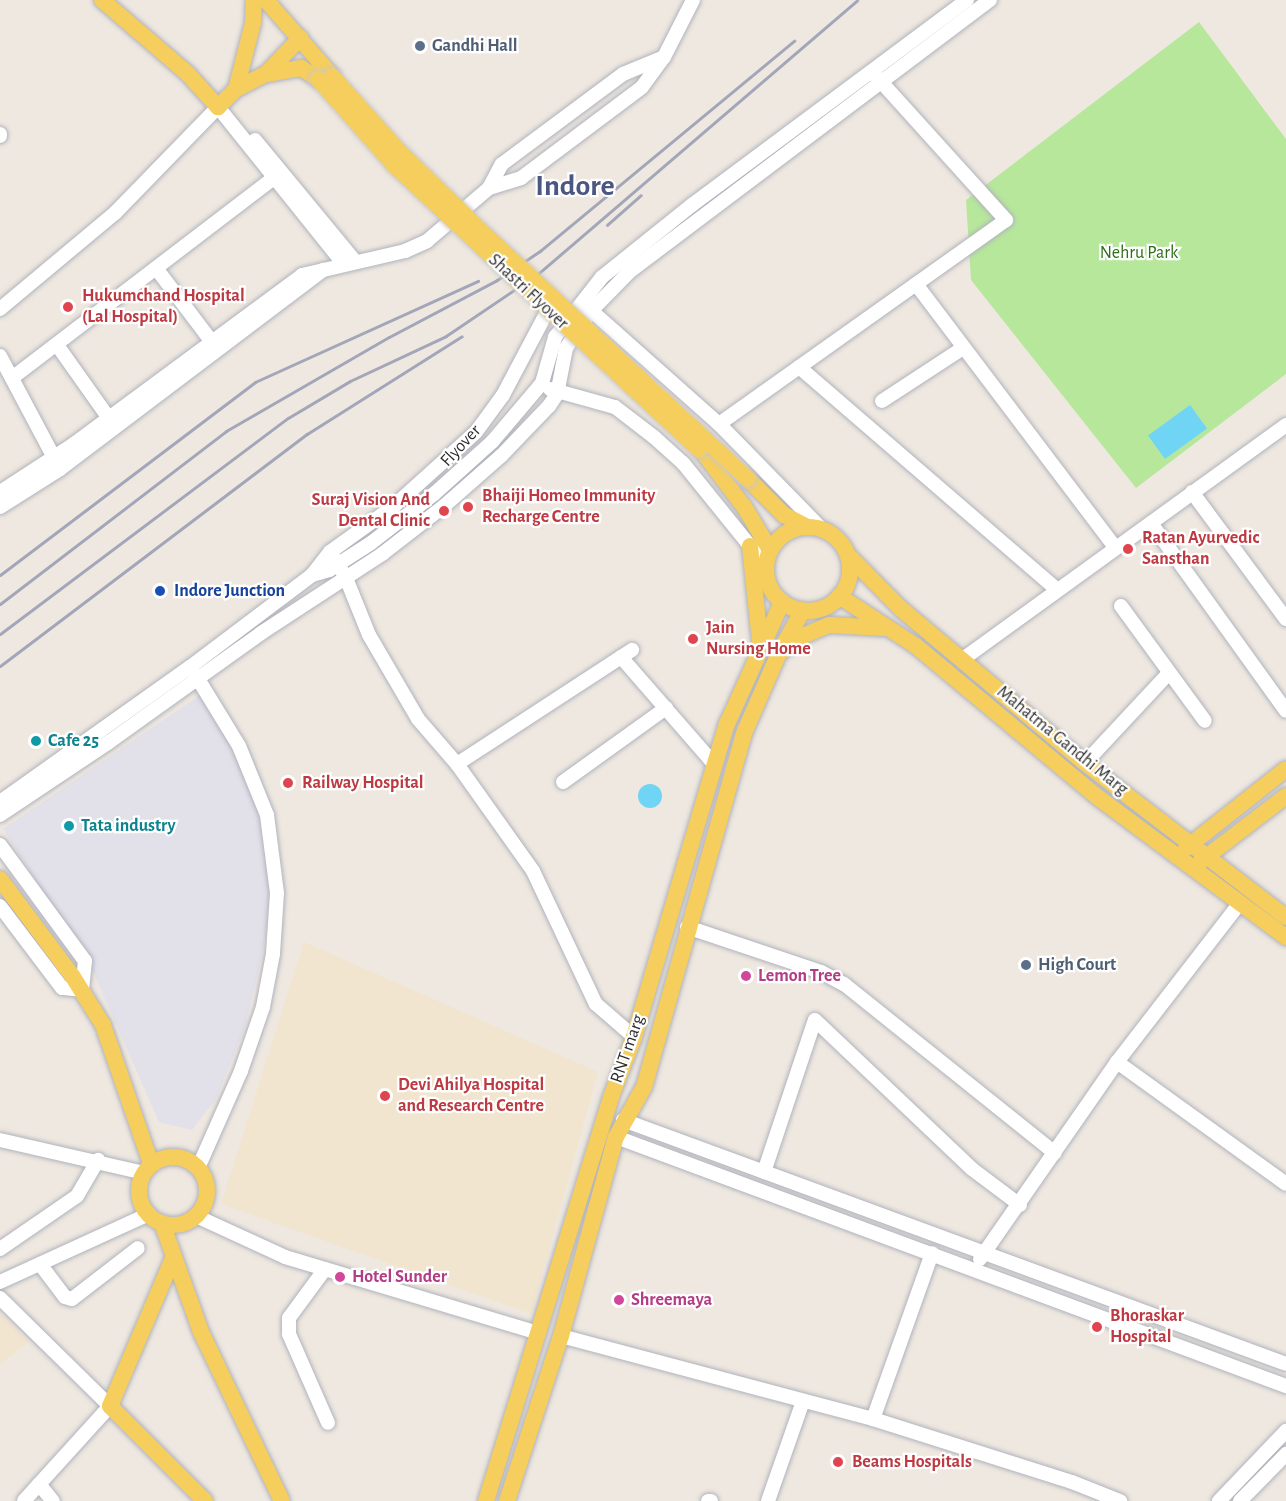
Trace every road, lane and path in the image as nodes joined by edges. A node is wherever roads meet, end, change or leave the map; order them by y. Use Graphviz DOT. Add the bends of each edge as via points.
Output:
graph roads {
  1 [pos="102,0"];
  2 [pos="254,0"];
  3 [pos="266,0"];
  4 [pos="693,0"];
  5 [pos="967,0"];
  6 [pos="990,0"];
  7 [pos="300,38"];
  8 [pos="664,57"];
  9 [pos="266,74"];
  10 [pos="875,75"];
  11 [pos="325,78"];
  12 [pos="226,99"];
  13 [pos="274,178"];
  14 [pos="489,188"];
  15 [pos="643,253"];
  16 [pos="349,262"];
  17 [pos="156,268"];
  18 [pos="324,269"];
  19 [pos="916,284"];
  20 [pos="580,300"];
  21 [pos="0,309"];
  22 [pos="548,310"];
  23 [pos="591,311"];
  24 [pos="212,342"];
  25 [pos="57,345"];
  26 [pos="963,348"];
  27 [pos="0,356"];
  28 [pos="799,367"];
  29 [pos="12,378"];
  30 [pos="542,383"];
  31 [pos="557,394"];
  32 [pos="882,401"];
  33 [pos="108,417"];
  34 [pos="719,424"];
  35 [pos="1286,425"];
  36 [pos="57,463"];
  37 [pos="0,492"];
  38 [pos="1192,492"];
  39 [pos="0,507"];
  40 [pos="1151,523"];
  41 [pos="814,528"];
  42 [pos="750,546"];
  43 [pos="1114,546"];
  44 [pos="334,550"];
  45 [pos="847,554"];
  46 [pos="768,558"];
  47 [pos="339,564"];
  48 [pos="312,575"];
  49 [pos="346,578"];
  50 [pos="1056,589"];
  51 [pos="839,596"];
  52 [pos="782,602"];
  53 [pos="1121,606"];
  54 [pos="803,610"];
  55 [pos="1286,619"];
  56 [pos="892,629"];
  57 [pos="760,645"];
  58 [pos="779,653"];
  59 [pos="963,659"];
  60 [pos="190,667"];
  61 [pos="1168,674"];
  62 [pos="199,680"];
  63 [pos="666,708"];
  64 [pos="1286,711"];
  65 [pos="1205,721"];
  66 [pos="1085,763"];
  67 [pos="458,764"];
  68 [pos="715,765"];
  69 [pos="1286,769"];
  70 [pos="563,783"];
  71 [pos="1286,796"];
  72 [pos="0,802"];
  73 [pos="0,815"];
  74 [pos="1192,842"];
  75 [pos="0,845"];
  76 [pos="1178,854"];
  77 [pos="1208,855"];
  78 [pos="1193,868"];
  79 [pos="0,879"];
  80 [pos="1240,903"];
  81 [pos="0,906"];
  82 [pos="1286,917"];
  83 [pos="687,927"];
  84 [pos="1286,937"];
  85 [pos="78,983"];
  86 [pos="634,1037"];
  87 [pos="1117,1062"];
  88 [pos="628,1121"];
  89 [pos="621,1139"];
  90 [pos="0,1140"];
  91 [pos="1055,1153"];
  92 [pos="98,1160"];
  93 [pos="198,1168"];
  94 [pos="148,1169"];
  95 [pos="764,1172"];
  96 [pos="1286,1184"];
  97 [pos="1020,1205"];
  98 [pos="196,1216"];
  99 [pos="156,1219"];
  100 [pos="138,1248"];
  101 [pos="0,1249"];
  102 [pos="984,1252"];
  103 [pos="932,1253"];
  104 [pos="174,1256"];
  105 [pos="40,1264"];
  106 [pos="325,1269"];
  107 [pos="975,1269"];
  108 [pos="0,1282"];
  109 [pos="0,1298"];
  110 [pos="538,1333"];
  111 [pos="561,1336"];
  112 [pos="1286,1364"];
  113 [pos="1286,1386"];
  114 [pos="803,1401"];
  115 [pos="110,1406"];
  116 [pos="873,1419"];
  117 [pos="328,1423"];
  118 [pos="1286,1431"];
  119 [pos="1286,1454"];
  120 [pos="39,1484"];
  121 [pos="24,1501"];
  122 [pos="53,1501"];
  123 [pos="206,1501"];
  124 [pos="282,1501"];
  125 [pos="486,1501"];
  126 [pos="507,1501"];
  127 [pos="768,1501"];
  128 [pos="1120,1501"];
  129 [pos="1219,1501"];
  130 [pos="1240,1501"];
  1 -- 12 [label="main road" via="188,74"];
  2 -- 12 [label="main road" via="253,23"];
  3 -- 7 [label="main road"];
  4 -- 8 [label="street"];
  5 -- 10 [label="street"];
  6 -- 10 [label="street"];
  7 -- 9 [label="main road"];
  7 -- 11 [label="main road, Shastri Flyover"];
  8 -- 14 [label="street" via="632,94 520,178"];
  8 -- 14 [label="street" via="623,74 502,164"];
  9 -- 11 [label="main road, Shastri Flyover" via="301,68"];
  9 -- 12 [label="main road"];
  10 -- 15 [label="street"];
  10 -- 19 [label="street" via="1006,220"];
  11 -- 22 [label="main road, Shastri Flyover, bridge" via="394,165"];
  11 -- 41 [label="main road, Shastri Flyover, bridge" via="784,515"];
  12 -- 13 [label="street"];
  12 -- 16 [label="street"];
  12 -- 21 [label="street" via="115,213"];
  13 -- 16 [label="street"];
  13 -- 17 [label="street"];
  14 -- 16 [label="street" via="418,246"];
  15 -- 20 [label="street"];
  15 -- 23 [label="street"];
  16 -- 18 [label="street"];
  17 -- 24 [label="street"];
  17 -- 25 [label="street"];
  18 -- 24 [label="street" via="302,275"];
  18 -- 36 [label="street"];
  19 -- 26 [label="street"];
  19 -- 28 [label="street"];
  20 -- 23 [label="street"];
  20 -- 30 [label="street" via="555,337"];
  22 -- 44 [label="street, Flyover" via="508,386 476,432 441,468"];
  22 -- 46 [label="main road, Shastri Flyover, bridge" via="702,451 733,492"];
  23 -- 31 [label="street" via="566,348"];
  23 -- 34 [label="street"];
  24 -- 33 [label="street"];
  25 -- 29 [label="street"];
  25 -- 33 [label="street"];
  26 -- 32 [label="street"];
  26 -- 43 [label="street"];
  27 -- 29 [label="street"];
  28 -- 34 [label="street"];
  28 -- 50 [label="street"];
  29 -- 36 [label="street"];
  30 -- 31 [label="street"];
  30 -- 47 [label="street" via="492,442 434,494"];
  31 -- 42 [label="street" via="601,401 654,437 683,463"];
  31 -- 49 [label="street" via="501,456 444,506"];
  33 -- 36 [label="street"];
  34 -- 41 [label="street"];
  35 -- 38 [label="street"];
  36 -- 37 [label="street"];
  36 -- 39 [label="street"];
  38 -- 40 [label="street"];
  38 -- 55 [label="street"];
  40 -- 43 [label="street"];
  40 -- 64 [label="street"];
  41 -- 45 [label="main road" via="836,537"];
  41 -- 46 [label="main road" via="778,538"];
  42 -- 46 [label="street"];
  42 -- 57 [label="main road"];
  43 -- 50 [label="street"];
  44 -- 47 [label="street"];
  44 -- 48 [label="street, Flyover"];
  45 -- 51 [label="main road" via="850,571"];
  45 -- 59 [label="main road, Mahatma Gandhi Marg" via="900,608"];
  46 -- 52 [label="main road" via="768,582"];
  47 -- 48 [label="street"];
  47 -- 49 [label="street"];
  48 -- 60 [label="street"];
  49 -- 62 [label="street" via="261,633"];
  49 -- 67 [label="street" via="369,635 418,719"];
  50 -- 59 [label="street"];
  51 -- 54 [label="main road" via="818,610"];
  51 -- 56 [label="main road, Mahatma Gandhi Marg"];
  52 -- 54 [label="main road"];
  52 -- 57 [label="main road, RNT marg"];
  53 -- 61 [label="street"];
  54 -- 58 [label="main road, RNT marg"];
  56 -- 58 [label="main road" via="829,625 805,634"];
  56 -- 76 [label="main road, Mahatma Gandhi Marg" via="1096,796"];
  57 -- 68 [label="main road, RNT marg" via="727,724"];
  58 -- 83 [label="main road, RNT marg" via="745,731"];
  59 -- 66 [label="main road, Mahatma Gandhi Marg"];
  60 -- 62 [label="street"];
  60 -- 72 [label="street"];
  61 -- 65 [label="street"];
  61 -- 66 [label="street"];
  62 -- 73 [label="street"];
  62 -- 93 [label="street" via="239,746 267,815 277,893 273,954 263,1007 241,1071"];
  63 -- 67 [label="street" via="627,653"];
  63 -- 68 [label="street"];
  63 -- 70 [label="street"];
  66 -- 74 [label="main road, Mahatma Gandhi Marg"];
  67 -- 86 [label="street" via="533,871 596,1004"];
  68 -- 86 [label="main road, RNT marg"];
  69 -- 74 [label="main road"];
  71 -- 77 [label="main road"];
  74 -- 76 [label="main road"];
  74 -- 77 [label="main road, Mahatma Gandhi Marg"];
  75 -- 85 [label="street" via="85,961"];
  76 -- 78 [label="main road, Mahatma Gandhi Marg"];
  77 -- 78 [label="main road"];
  77 -- 82 [label="main road, Mahatma Gandhi Marg"];
  78 -- 80 [label="main road, Mahatma Gandhi Marg"];
  79 -- 85 [label="main road"];
  80 -- 84 [label="main road, Mahatma Gandhi Marg"];
  80 -- 87 [label="street"];
  81 -- 85 [label="street" via="62,988"];
  83 -- 88 [label="main road, RNT marg" via="644,1087"];
  83 -- 91 [label="street" via="821,972 844,984"];
  85 -- 94 [label="main road" via="103,1025"];
  86 -- 110 [label="main road, RNT marg"];
  87 -- 91 [label="street"];
  87 -- 96 [label="street"];
  88 -- 89 [label="main road, RNT marg"];
  88 -- 95 [label="street"];
  89 -- 103 [label="street"];
  89 -- 111 [label="main road, RNT marg"];
  90 -- 92 [label="street"];
  91 -- 97 [label="street"];
  92 -- 94 [label="street"];
  92 -- 101 [label="street" via="77,1196"];
  93 -- 94 [label="main road" via="175,1157"];
  93 -- 98 [label="main road" via="207,1187"];
  94 -- 99 [label="main road" via="140,1194"];
  95 -- 97 [label="street" via="815,1020 972,1169"];
  95 -- 102 [label="street"];
  97 -- 102 [label="street"];
  98 -- 99 [label="main road" via="180,1224"];
  98 -- 106 [label="street" via="285,1257"];
  99 -- 104 [label="main road"];
  99 -- 105 [label="street"];
  100 -- 105 [label="street" via="72,1299 65,1297"];
  102 -- 107 [label="street"];
  102 -- 112 [label="street"];
  103 -- 107 [label="street"];
  103 -- 116 [label="street"];
  104 -- 115 [label="main road"];
  104 -- 124 [label="main road" via="201,1332"];
  105 -- 108 [label="street"];
  106 -- 110 [label="street"];
  106 -- 117 [label="street" via="289,1318 289,1334"];
  107 -- 113 [label="street"];
  109 -- 115 [label="street"];
  110 -- 125 [label="main road, RNT marg"];
  111 -- 114 [label="street"];
  111 -- 126 [label="main road, RNT marg"];
  114 -- 116 [label="street"];
  114 -- 127 [label="street"];
  115 -- 120 [label="street"];
  115 -- 123 [label="main road"];
  116 -- 128 [label="street"];
  118 -- 129 [label="street"];
  119 -- 130 [label="street"];
  120 -- 121 [label="street"];
  120 -- 122 [label="street"];
}
